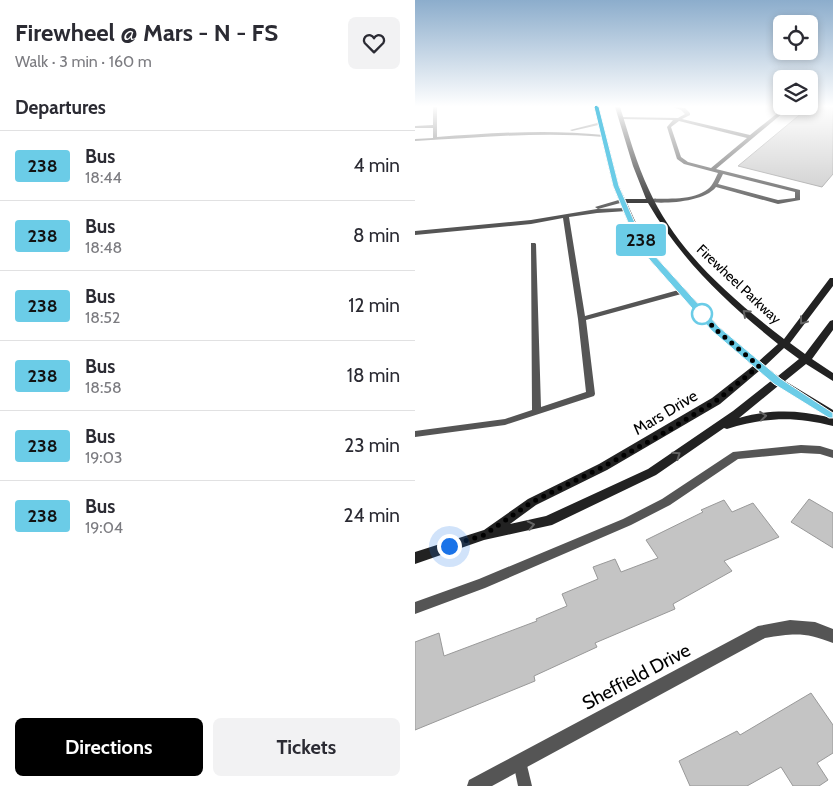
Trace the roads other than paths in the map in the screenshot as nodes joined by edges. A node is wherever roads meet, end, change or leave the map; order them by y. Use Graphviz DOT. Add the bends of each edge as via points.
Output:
graph roads {
  1 [pos="606,144"];
  2 [pos="629,144"];
  3 [pos="674,144"];
  4 [pos="744,144"];
  5 [pos="712,170"];
  6 [pos="721,172"];
  7 [pos="715,185"];
  8 [pos="650,201"];
  9 [pos="622,202"];
  10 [pos="625,210"];
  11 [pos="566,216"];
  12 [pos="415,233"];
  13 [pos="533,244"];
  14 [pos="833,280"];
  15 [pos="682,291"];
  16 [pos="582,319"];
  17 [pos="833,323"];
  18 [pos="784,344"];
  19 [pos="805,359"];
  20 [pos="759,366"];
  21 [pos="833,378"];
  22 [pos="777,382"];
  23 [pos="537,412"];
  24 [pos="833,416"];
  25 [pos="833,422"];
  26 [pos="716,428"];
  27 [pos="415,434"];
  28 [pos="833,454"];
  29 [pos="484,535"];
  30 [pos="415,558"];
  31 [pos="415,608"];
  32 [pos="827,633"];
  33 [pos="520,762"];
  34 [pos="475,786"];
  35 [pos="525,786"];
  1 -- 9 [label="main road"];
  2 -- 8 [label="main road, Firewheel Parkway"];
  3 -- 5 [label="lane" via="679,158 686,163"];
  4 -- 5 [label="lane"];
  5 -- 6 [label="lane"];
  6 -- 7 [label="lane"];
  6 -- 7 [label="lane" via="797,191 799,199 778,202"];
  7 -- 8 [label="lane" via="708,192 696,196"];
  8 -- 9 [label="main road"];
  18 -- 8 [label="main road, Firewheel Parkway, one-way" via="727,296 686,253"];
  9 -- 10 [label="main road"];
  9 -- 11 [label="lane"];
  10 -- 11 [label="lane"];
  10 -- 15 [label="main road" via="652,257"];
  11 -- 12 [label="lane"];
  11 -- 16 [label="lane"];
  13 -- 23 [label="lane"];
  14 -- 18 [label="main road, Mars Drive, one-way"];
  15 -- 16 [label="lane"];
  15 -- 20 [label="main road" via="715,329"];
  16 -- 23 [label="lane" via="591,394"];
  17 -- 19 [label="main road, Mars Drive"];
  18 -- 19 [label="main road, Firewheel Parkway"];
  18 -- 20 [label="main road, Mars Drive"];
  19 -- 21 [label="main road, Firewheel Parkway"];
  19 -- 22 [label="main road, Mars Drive"];
  20 -- 22 [label="main road"];
  20 -- 29 [label="main road, Mars Drive" via="708,405 603,467 532,502"];
  22 -- 24 [label="main road"];
  22 -- 26 [label="main road, Mars Drive"];
  23 -- 27 [label="lane" via="505,422"];
  26 -- 25 [label="main road, one-way" via="753,416 784,413"];
  29 -- 26 [label="main road, Mars Drive, one-way" via="548,521 653,472"];
  28 -- 31 [label="lane" via="801,448 736,455 666,502 627,522 481,584"];
  29 -- 30 [label="main road, Mars Drive"];
  32 -- 33 [label="street, Sheffield Drive" via="799,625 763,631"];
  33 -- 34 [label="street, Sheffield Drive"];
  33 -- 35 [label="lane"];
}
